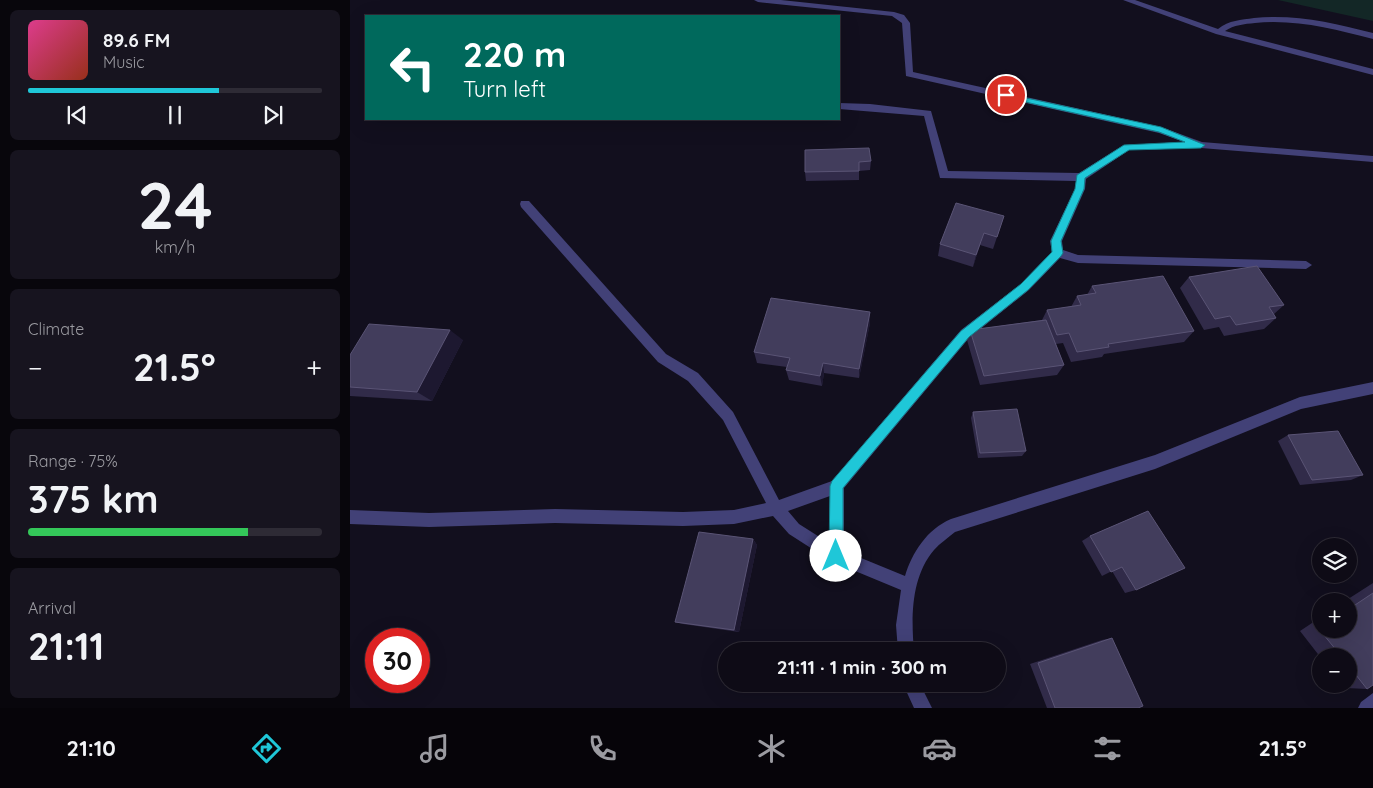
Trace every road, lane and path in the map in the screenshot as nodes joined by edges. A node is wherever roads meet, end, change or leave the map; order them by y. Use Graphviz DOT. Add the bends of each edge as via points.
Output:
graph roads {
  1 [pos="758,0"];
  2 [pos="1128,0"];
  3 [pos="1219,32"];
  4 [pos="1373,36"];
  5 [pos="1373,72"];
  6 [pos="840,106"];
  7 [pos="1201,145"];
  8 [pos="1373,159"];
  9 [pos="1081,177"];
  10 [pos="525,204"];
  11 [pos="1058,253"];
  12 [pos="1306,265"];
  13 [pos="1373,388"];
  14 [pos="837,486"];
  15 [pos="776,508"];
  16 [pos="350,518"];
  17 [pos="836,556"];
  18 [pos="910,586"];
  19 [pos="904,642"];
  20 [pos="916,692"];
  21 [pos="1373,702"];
  22 [pos="923,708"];
  23 [pos="1367,708"];
  1 -- 7 [label="street" via="894,14 906,22 909,74 1161,130"];
  2 -- 3 [label="street"];
  3 -- 4 [label="street" via="1235,23 1282,18 1314,21"];
  3 -- 5 [label="street"];
  6 -- 9 [label="street" via="928,113 944,175"];
  7 -- 8 [label="street"];
  7 -- 9 [label="street" via="1127,147"];
  9 -- 11 [label="street" via="1080,189 1056,241"];
  10 -- 15 [label="street" via="662,358 693,377 728,416"];
  11 -- 12 [label="street" via="1078,259"];
  11 -- 14 [label="street" via="1025,287 965,334"];
  13 -- 18 [label="street" via="1300,403 1155,462 951,526 928,546 916,566"];
  14 -- 15 [label="street"];
  14 -- 17 [label="street"];
  15 -- 16 [label="street" via="734,517 683,519 555,516 429,520"];
  15 -- 17 [label="street" via="794,528"];
  17 -- 18 [label="street"];
  18 -- 19 [label="street"];
  20 -- 22 [label="street"];
  21 -- 23 [label="street"];
}
